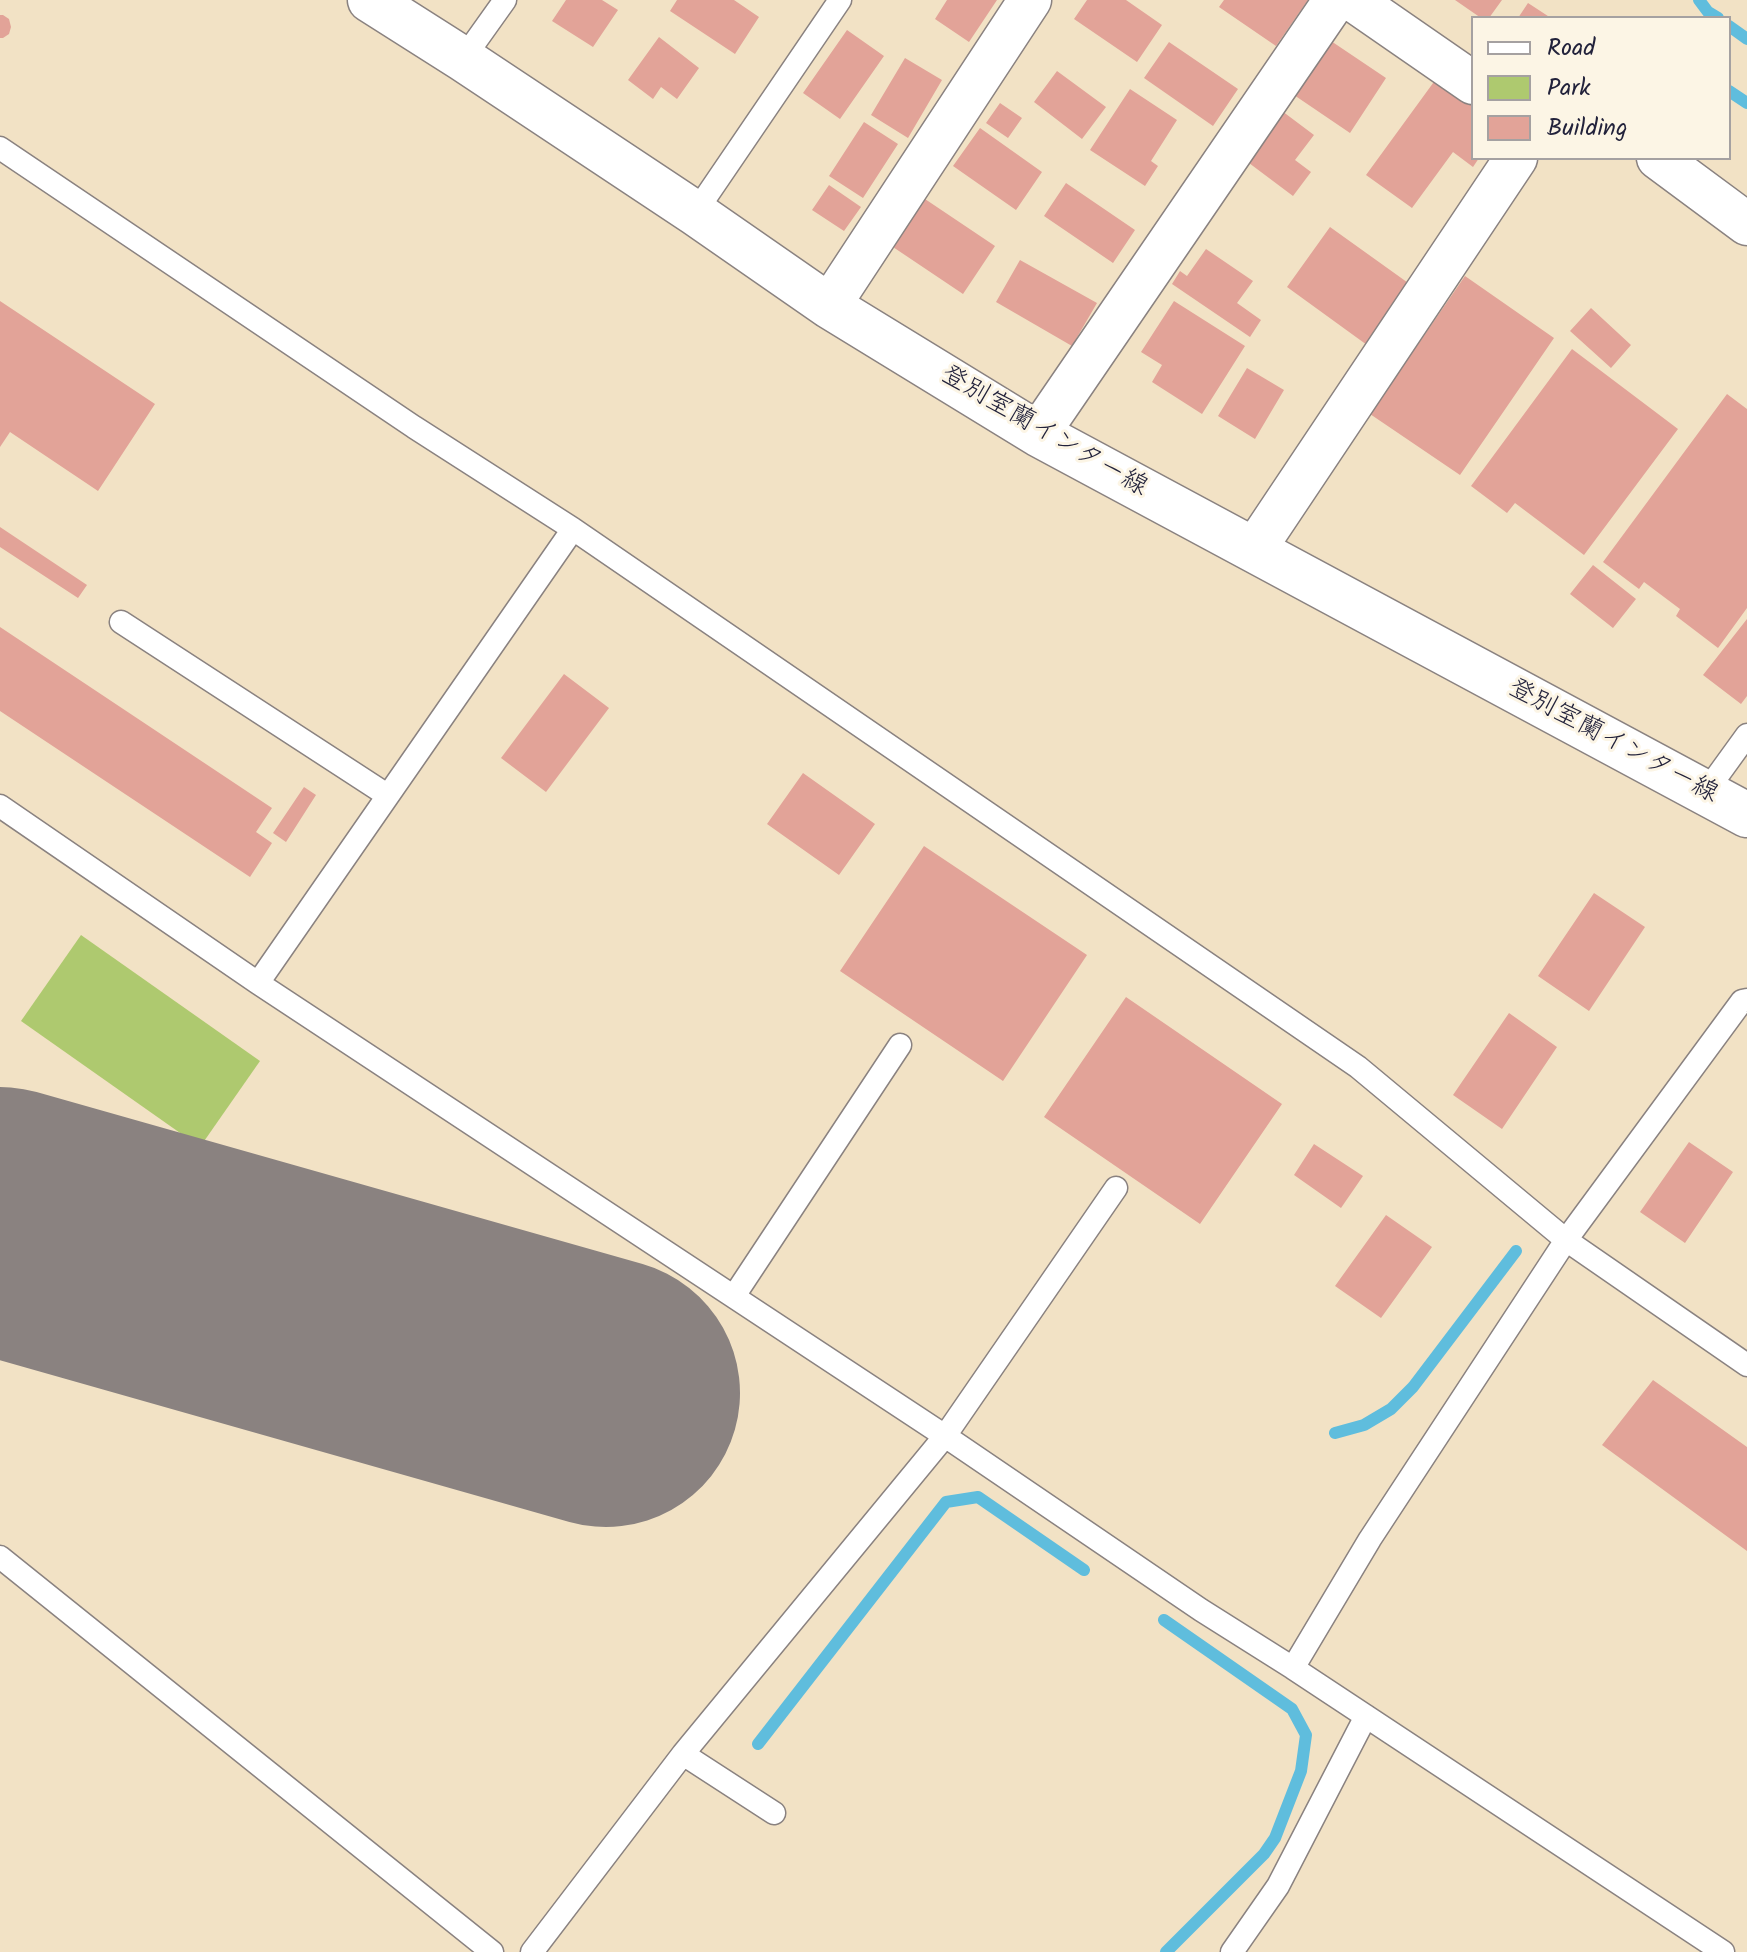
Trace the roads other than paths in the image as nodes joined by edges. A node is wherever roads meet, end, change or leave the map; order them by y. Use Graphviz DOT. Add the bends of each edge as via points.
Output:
graph roads {
  1 [pos="370,0"];
  2 [pos="505,0"];
  3 [pos="840,0"];
  4 [pos="1030,0"];
  5 [pos="1335,0"];
  6 [pos="1353,0"];
  7 [pos="463,59"];
  8 [pos="1471,82"];
  9 [pos="0,148"];
  10 [pos="1515,160"];
  11 [pos="1661,160"];
  12 [pos="695,213"];
  13 [pos="1747,224"];
  14 [pos="829,306"];
  15 [pos="1038,434"];
  16 [pos="573,529"];
  17 [pos="1254,550"];
  18 [pos="121,622"];
  19 [pos="1747,735"];
  20 [pos="1705,793"];
  21 [pos="387,795"];
  22 [pos="0,806"];
  23 [pos="1747,815"];
  24 [pos="258,983"];
  25 [pos="1747,1000"];
  26 [pos="900,1045"];
  27 [pos="1116,1188"];
  28 [pos="1566,1240"];
  29 [pos="734,1296"];
  30 [pos="1747,1365"];
  31 [pos="945,1436"];
  32 [pos="0,1557"];
  33 [pos="1293,1668"];
  34 [pos="1366,1716"];
  35 [pos="683,1754"];
  36 [pos="774,1813"];
  37 [pos="492,1952"];
  38 [pos="532,1952"];
  39 [pos="1232,1952"];
  40 [pos="1723,1952"];
  1 -- 7 [label="main road, 登別室蘭インター線"];
  2 -- 7 [label="lane"];
  3 -- 12 [label="lane"];
  4 -- 14 [label="street"];
  5 -- 15 [label="street"];
  6 -- 8 [label="street"];
  7 -- 12 [label="main road, 登別室蘭インター線"];
  9 -- 16 [label="lane"];
  10 -- 17 [label="street"];
  11 -- 13 [label="street"];
  12 -- 14 [label="main road, 登別室蘭インター線"];
  14 -- 15 [label="main road, 登別室蘭インター線"];
  15 -- 17 [label="main road, 登別室蘭インター線"];
  16 -- 21 [label="lane"];
  16 -- 28 [label="lane" via="1358,1067"];
  17 -- 20 [label="main road, 登別室蘭インター線"];
  18 -- 21 [label="lane"];
  19 -- 20 [label="lane"];
  20 -- 23 [label="main road, 登別室蘭インター線"];
  21 -- 24 [label="lane"];
  22 -- 24 [label="lane"];
  24 -- 29 [label="lane"];
  25 -- 28 [label="lane"];
  26 -- 29 [label="lane"];
  27 -- 31 [label="lane"];
  28 -- 30 [label="lane"];
  28 -- 33 [label="lane" via="1370,1539"];
  29 -- 31 [label="lane"];
  31 -- 33 [label="lane"];
  31 -- 35 [label="lane"];
  32 -- 37 [label="lane"];
  33 -- 34 [label="lane"];
  34 -- 39 [label="lane" via="1278,1886"];
  34 -- 40 [label="lane"];
  35 -- 36 [label="lane"];
  35 -- 38 [label="lane"];
}
